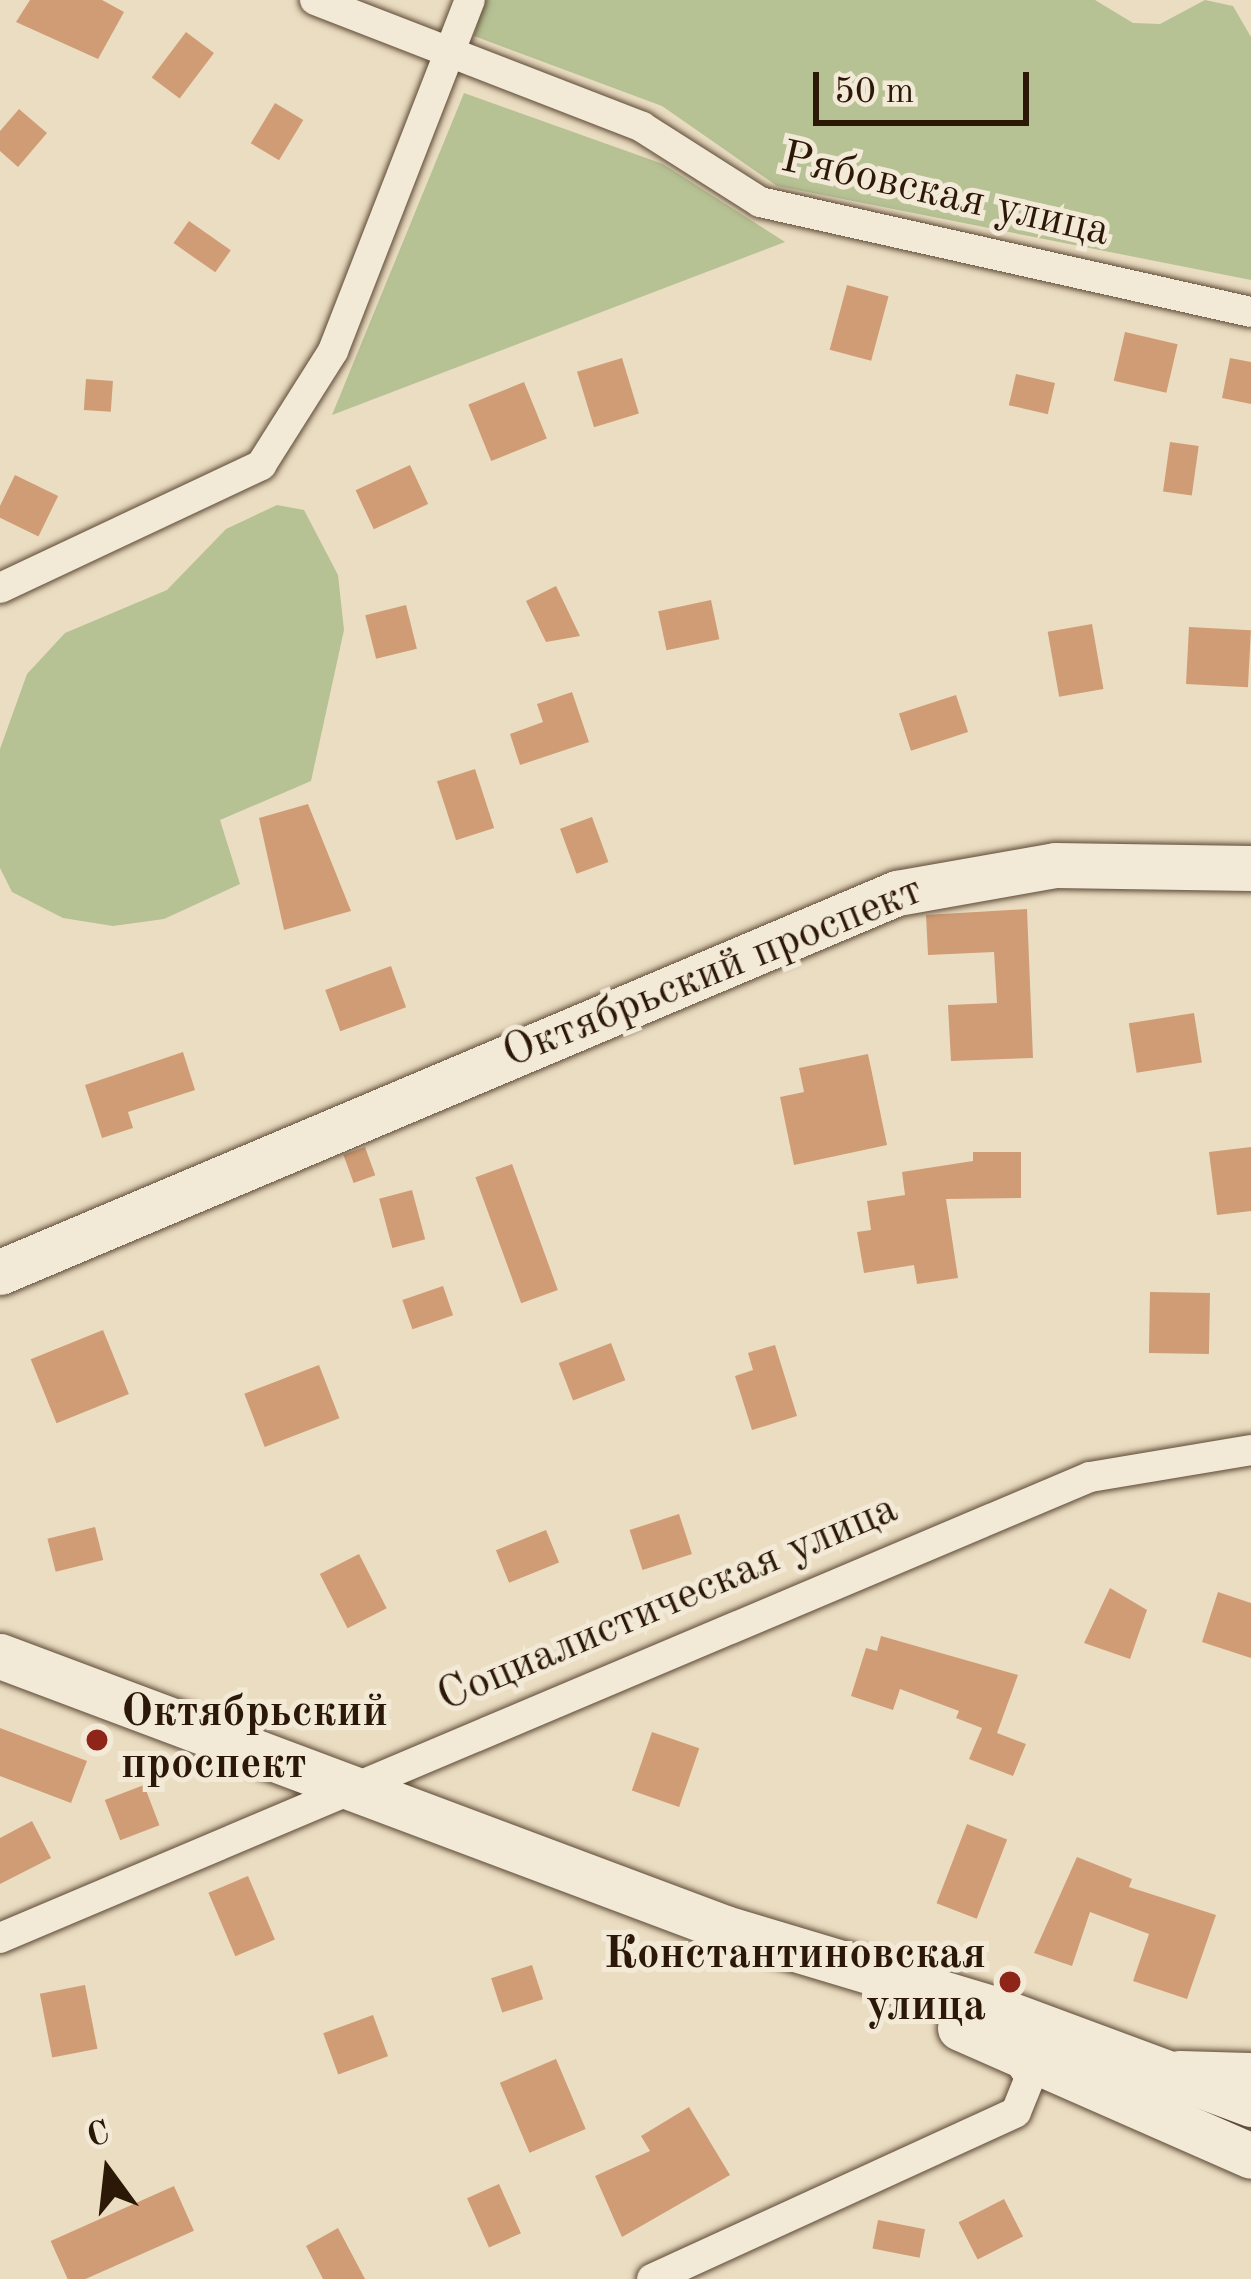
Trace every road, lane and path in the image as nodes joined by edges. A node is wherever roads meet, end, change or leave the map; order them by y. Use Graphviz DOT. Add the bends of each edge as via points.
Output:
graph roads {
  1 [pos="315,0"];
  2 [pos="470,0"];
  3 [pos="453,57"];
  4 [pos="1251,312"];
  5 [pos="0,588"];
  6 [pos="1251,868"];
  7 [pos="0,1272"];
  8 [pos="1251,1450"];
  9 [pos="0,1656"];
  10 [pos="348,1787"];
  11 [pos="0,1939"];
  12 [pos="811,1957"];
  13 [pos="1007,2047"];
  14 [pos="1151,2066"];
  15 [pos="1251,2068"];
  16 [pos="1251,2104"];
  17 [pos="1251,2156"];
  18 [pos="652,2279"];
  1 -- 3 [label="street, Рябовская улица"];
  2 -- 3 [label="street"];
  3 -- 4 [label="street, Рябовская улица" via="642,127 760,202"];
  3 -- 5 [label="street" via="333,351 260,465"];
  6 -- 7 [label="main road, Октябрьский проспект" via="1054,865 897,893"];
  8 -- 10 [label="street, Социалистическая улица" via="1090,1477"];
  9 -- 10 [label="main road"];
  10 -- 11 [label="street, Социалистическая улица"];
  10 -- 12 [label="main road"];
  12 -- 13 [label="main road" via="872,1993"];
  12 -- 14 [label="main road" via="884,1972"];
  13 -- 17 [label="main road"];
  13 -- 18 [label="street" via="1030,2077 1016,2112"];
  14 -- 15 [label="street"];
  14 -- 16 [label="main road"];
}
